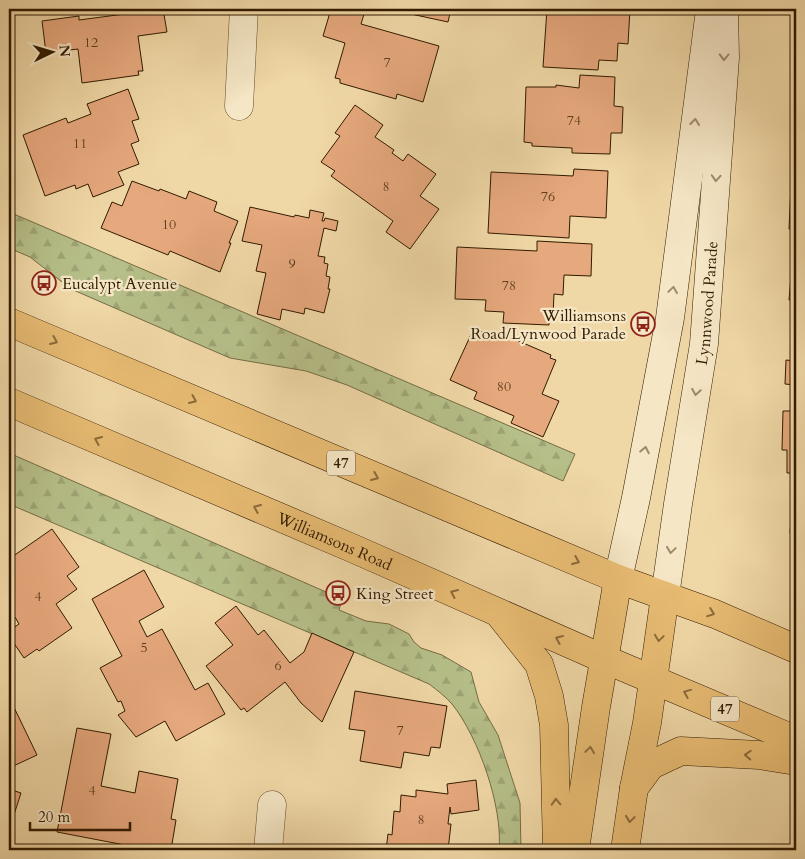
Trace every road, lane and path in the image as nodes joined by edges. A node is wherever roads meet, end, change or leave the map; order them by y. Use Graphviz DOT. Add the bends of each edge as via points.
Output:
graph roads {
  1 [pos="244,9"];
  2 [pos="710,9"];
  3 [pos="724,9"];
  4 [pos="239,106"];
  5 [pos="9,322"];
  6 [pos="9,402"];
  7 [pos="618,579"];
  8 [pos="665,596"];
  9 [pos="499,613"];
  10 [pos="796,649"];
  11 [pos="604,659"];
  12 [pos="653,680"];
  13 [pos="796,740"];
  14 [pos="796,761"];
  15 [pos="634,788"];
  16 [pos="272,805"];
  17 [pos="268,850"];
  18 [pos="557,850"];
  19 [pos="576,850"];
  20 [pos="625,850"];
  1 -- 4 [label="main road"];
  7 -- 2 [label="main road, Lynnwood Parade, one-way" via="670,318"];
  3 -- 8 [label="main road, Lynnwood Parade, one-way" via="725,58 704,344"];
  5 -- 7 [label="main road, 47, one-way"];
  9 -- 6 [label="main road, Williamsons Road / 47, one-way"];
  7 -- 8 [label="main road, 47"];
  7 -- 11 [label="main road"];
  8 -- 10 [label="main road, 47, one-way"];
  8 -- 12 [label="main road, one-way"];
  11 -- 9 [label="main road, Williamsons Road / 47, one-way"];
  18 -- 9 [label="main road, one-way" via="554,724 549,696 539,664"];
  11 -- 12 [label="main road, Williamsons Road / 47"];
  19 -- 11 [label="main road, one-way"];
  13 -- 12 [label="main road, Williamsons Road / 47, one-way"];
  12 -- 15 [label="main road"];
  14 -- 15 [label="main road, one-way" via="759,755 681,751 651,765"];
  15 -- 20 [label="main road, one-way"];
  16 -- 17 [label="main road"];
}
